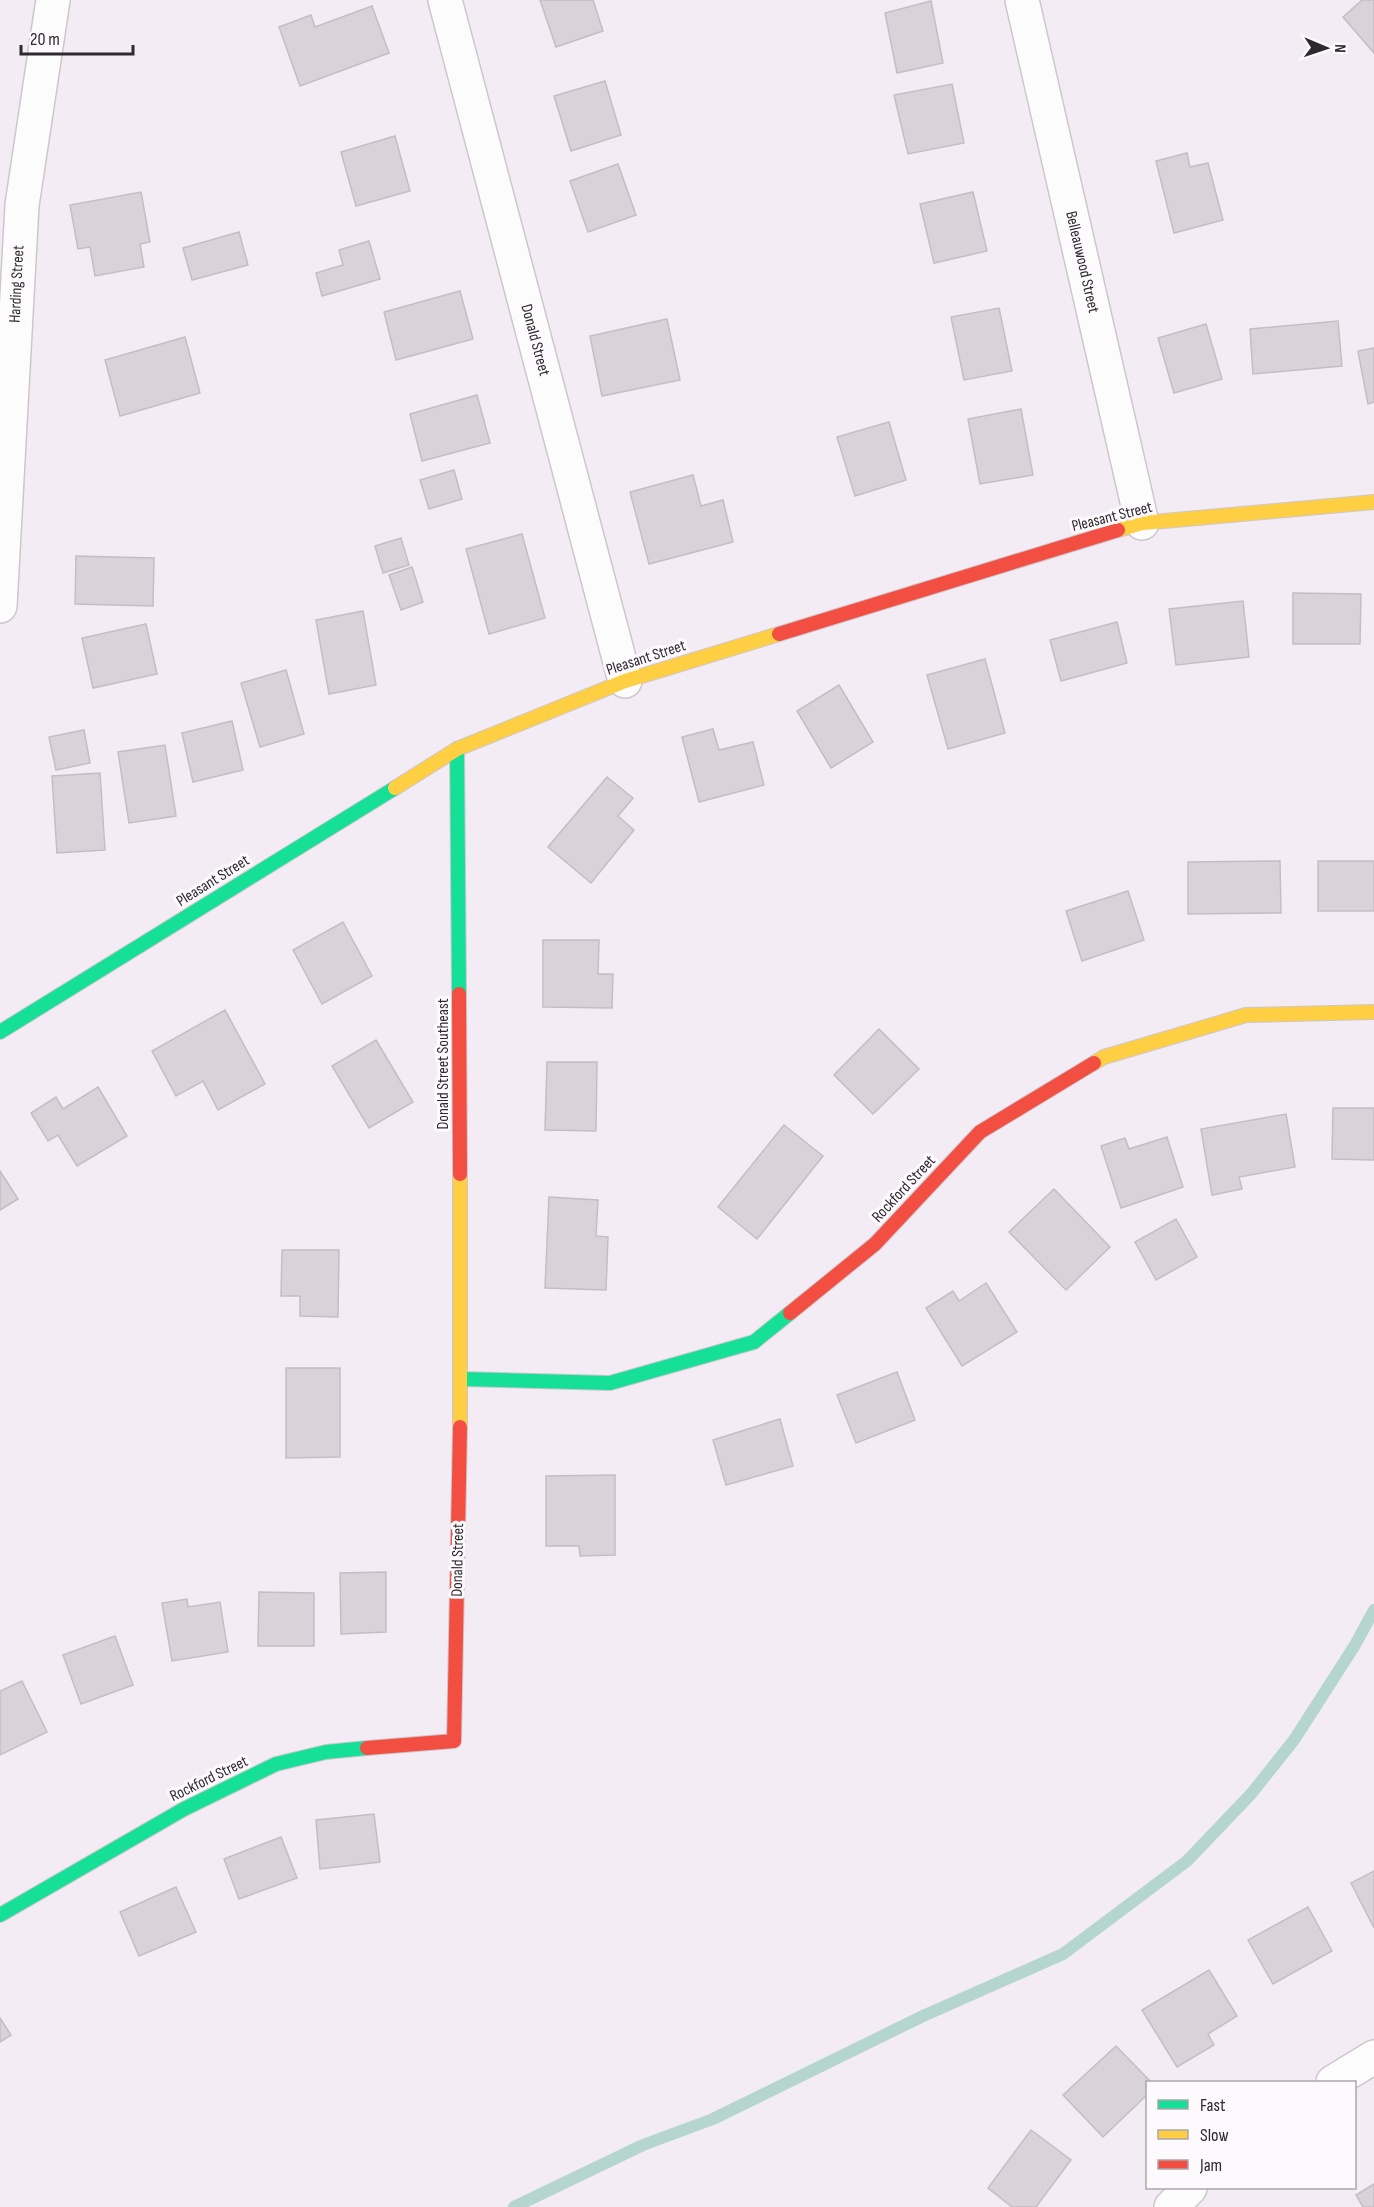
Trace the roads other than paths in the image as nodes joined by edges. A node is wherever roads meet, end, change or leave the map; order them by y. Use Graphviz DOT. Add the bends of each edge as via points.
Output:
graph roads {
  1 [pos="53,0"];
  2 [pos="445,0"];
  3 [pos="1022,0"];
  4 [pos="1374,502"];
  5 [pos="1142,523"];
  6 [pos="0,606"];
  7 [pos="625,681"];
  8 [pos="457,749"];
  9 [pos="1374,1012"];
  10 [pos="0,1032"];
  11 [pos="461,1379"];
  12 [pos="454,1741"];
  13 [pos="0,1914"];
  14 [pos="1374,2057"];
  15 [pos="1335,2081"];
  16 [pos="1188,2189"];
  17 [pos="1171,2207"];
  1 -- 6 [label="street, Harding Street" via="21,205"];
  2 -- 7 [label="street, Donald Street"];
  3 -- 5 [label="street, Belleauwood Street"];
  4 -- 5 [label="street, Pleasant Street"];
  5 -- 7 [label="street, Pleasant Street"];
  7 -- 8 [label="street, Pleasant Street"];
  8 -- 10 [label="street, Pleasant Street"];
  8 -- 11 [label="street, Donald Street Southeast"];
  9 -- 11 [label="street, Rockford Street" via="1246,1015 1104,1057 980,1132 875,1244 754,1342 610,1383"];
  11 -- 12 [label="street, Donald Street"];
  12 -- 13 [label="street, Rockford Street" via="326,1752 276,1764 184,1809"];
  14 -- 15 [label="street"];
  16 -- 17 [label="street"];
}
